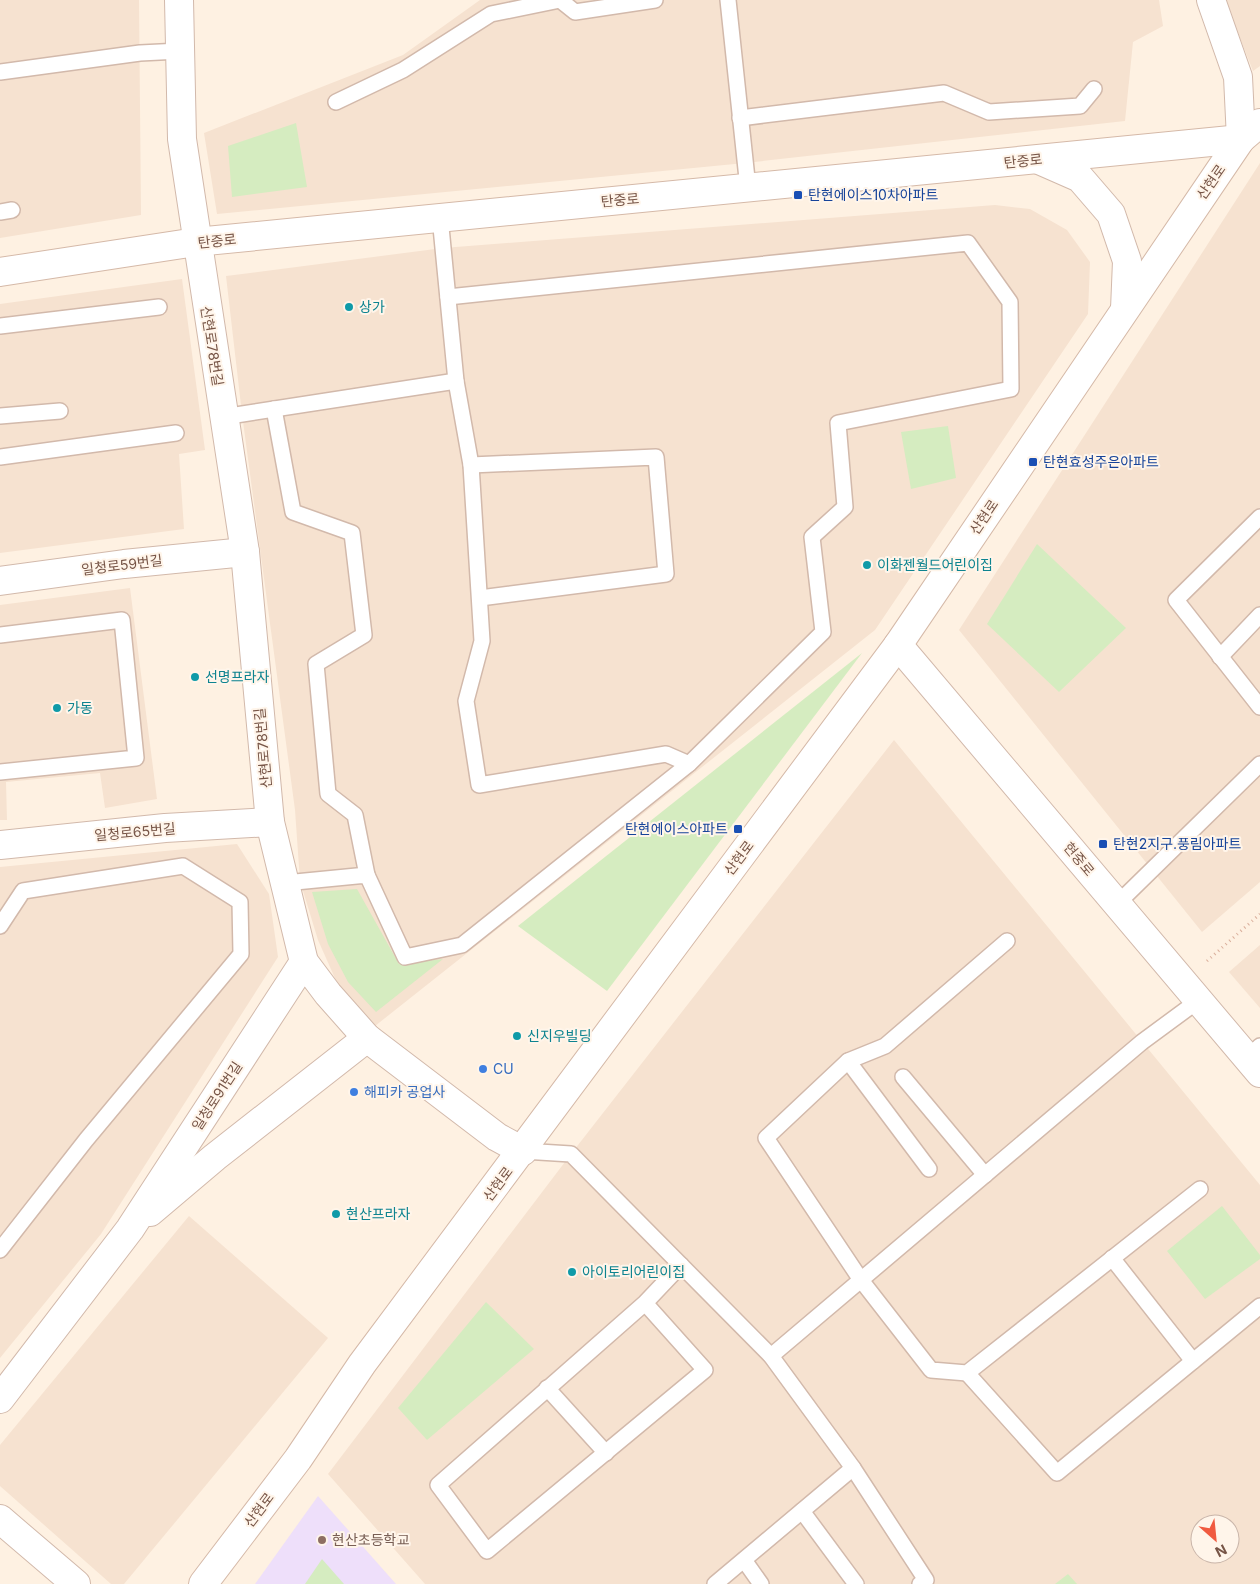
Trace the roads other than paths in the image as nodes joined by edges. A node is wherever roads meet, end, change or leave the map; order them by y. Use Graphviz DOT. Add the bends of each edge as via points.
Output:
graph roads {
  1 [pos="179,0"];
  2 [pos="655,0"];
  3 [pos="728,0"];
  4 [pos="1212,0"];
  5 [pos="180,51"];
  6 [pos="0,72"];
  7 [pos="1094,89"];
  8 [pos="336,102"];
  9 [pos="740,118"];
  10 [pos="1250,131"];
  11 [pos="1039,160"];
  12 [pos="748,188"];
  13 [pos="440,217"];
  14 [pos="196,242"];
  15 [pos="0,272"];
  16 [pos="448,297"];
  17 [pos="159,307"];
  18 [pos="1125,309"];
  19 [pos="0,326"];
  20 [pos="456,381"];
  21 [pos="274,409"];
  22 [pos="60,411"];
  23 [pos="0,416"];
  24 [pos="223,417"];
  25 [pos="176,433"];
  26 [pos="0,456"];
  27 [pos="471,465"];
  28 [pos="1260,517"];
  29 [pos="244,552"];
  30 [pos="0,581"];
  31 [pos="480,598"];
  32 [pos="1260,615"];
  33 [pos="0,635"];
  34 [pos="898,645"];
  35 [pos="1220,657"];
  36 [pos="1260,707"];
  37 [pos="689,764"];
  38 [pos="1260,764"];
  39 [pos="0,772"];
  40 [pos="270,822"];
  41 [pos="0,845"];
  42 [pos="367,875"];
  43 [pos="285,883"];
  44 [pos="1117,904"];
  45 [pos="0,926"];
  46 [pos="1007,941"];
  47 [pos="304,962"];
  48 [pos="1199,1000"];
  49 [pos="366,1038"];
  50 [pos="1256,1059"];
  51 [pos="848,1061"];
  52 [pos="903,1077"];
  53 [pos="523,1151"];
  54 [pos="930,1169"];
  55 [pos="985,1175"];
  56 [pos="1200,1189"];
  57 [pos="130,1229"];
  58 [pos="0,1250"];
  59 [pos="1112,1258"];
  60 [pos="681,1265"];
  61 [pos="860,1280"];
  62 [pos="645,1303"];
  63 [pos="1260,1306"];
  64 [pos="771,1356"];
  65 [pos="1192,1361"];
  66 [pos="967,1373"];
  67 [pos="547,1388"];
  68 [pos="0,1400"];
  69 [pos="606,1452"];
  70 [pos="853,1468"];
  71 [pos="802,1511"];
  72 [pos="0,1519"];
  73 [pos="744,1560"];
  74 [pos="76,1584"];
  75 [pos="203,1584"];
  76 [pos="715,1584"];
  77 [pos="761,1584"];
  78 [pos="856,1584"];
  79 [pos="920,1584"];
  1 -- 5 [label="street, 산현로78번길"];
  2 -- 8 [label="lane" via="575,12 560,0 491,14 403,70"];
  3 -- 9 [label="lane"];
  4 -- 10 [label="street" via="1238,77"];
  5 -- 6 [label="lane" via="140,53"];
  5 -- 14 [label="street, 산현로78번길" via="182,139"];
  7 -- 9 [label="lane" via="1080,106 989,112 944,93"];
  9 -- 12 [label="lane"];
  10 -- 11 [label="street, 탄중로"];
  10 -- 18 [label="street, 산현로"];
  11 -- 12 [label="street, 탄중로"];
  11 -- 18 [label="street" via="1080,178 1111,214 1127,261"];
  12 -- 13 [label="street, 탄중로"];
  13 -- 14 [label="street, 탄중로"];
  13 -- 16 [label="lane"];
  14 -- 15 [label="street, 탄중로"];
  14 -- 24 [label="street, 산현로78번길"];
  16 -- 20 [label="lane"];
  16 -- 37 [label="lane" via="968,243 1010,302 1011,389 838,423 845,507 812,537 823,632"];
  17 -- 19 [label="lane"];
  18 -- 34 [label="street, 산현로"];
  20 -- 21 [label="lane"];
  20 -- 27 [label="lane"];
  21 -- 24 [label="lane"];
  21 -- 42 [label="lane" via="292,512 352,533 364,634 316,664 328,794 355,815"];
  22 -- 23 [label="lane"];
  24 -- 29 [label="street, 산현로78번길"];
  25 -- 26 [label="lane"];
  27 -- 31 [label="lane"];
  27 -- 31 [label="lane" via="656,457 666,574"];
  28 -- 35 [label="lane" via="1176,600"];
  29 -- 30 [label="street, 일청로59번길"];
  29 -- 40 [label="street, 산현로78번길"];
  31 -- 37 [label="lane" via="482,641 466,701 479,785 666,754"];
  32 -- 35 [label="lane"];
  33 -- 39 [label="lane" via="122,620 136,758"];
  34 -- 44 [label="street, 현중로"];
  34 -- 53 [label="street, 산현로"];
  35 -- 36 [label="lane"];
  37 -- 42 [label="lane" via="462,945 405,957"];
  38 -- 44 [label="lane"];
  40 -- 41 [label="street, 일청로65번길" via="165,828"];
  40 -- 43 [label="street, 산현로78번길"];
  42 -- 43 [label="lane"];
  43 -- 47 [label="street, 산현로78번길"];
  44 -- 48 [label="street, 현중로"];
  45 -- 58 [label="lane" via="23,891 183,866 240,902 241,954 86,1140"];
  46 -- 51 [label="lane" via="885,1046"];
  47 -- 49 [label="street, 산현로78번길"];
  47 -- 57 [label="street, 일청로91번길"];
  48 -- 50 [label="street, 현중로"];
  48 -- 55 [label="lane" via="1142,1042"];
  49 -- 53 [label="street, 산현로78번길" via="497,1138"];
  49 -- 57 [label="street, 일청로91번길"];
  51 -- 54 [label="lane"];
  51 -- 61 [label="lane" via="766,1138"];
  52 -- 55 [label="lane"];
  53 -- 60 [label="lane" via="571,1154"];
  53 -- 75 [label="street, 산현로" via="362,1364 298,1459"];
  55 -- 61 [label="lane"];
  56 -- 59 [label="lane"];
  57 -- 68 [label="street, 일청로91번길"];
  59 -- 65 [label="lane"];
  59 -- 66 [label="lane"];
  60 -- 62 [label="lane"];
  60 -- 64 [label="lane"];
  61 -- 64 [label="lane"];
  61 -- 66 [label="lane" via="931,1370"];
  62 -- 67 [label="lane"];
  62 -- 69 [label="lane" via="705,1370"];
  63 -- 65 [label="lane"];
  64 -- 70 [label="lane"];
  65 -- 66 [label="lane" via="1057,1473"];
  67 -- 69 [label="lane"];
  67 -- 69 [label="lane" via="438,1485 487,1551"];
  70 -- 71 [label="lane"];
  70 -- 79 [label="lane" via="926,1580"];
  71 -- 73 [label="lane"];
  71 -- 78 [label="lane"];
  72 -- 74 [label="street"];
  73 -- 76 [label="lane"];
  73 -- 77 [label="lane"];
}
